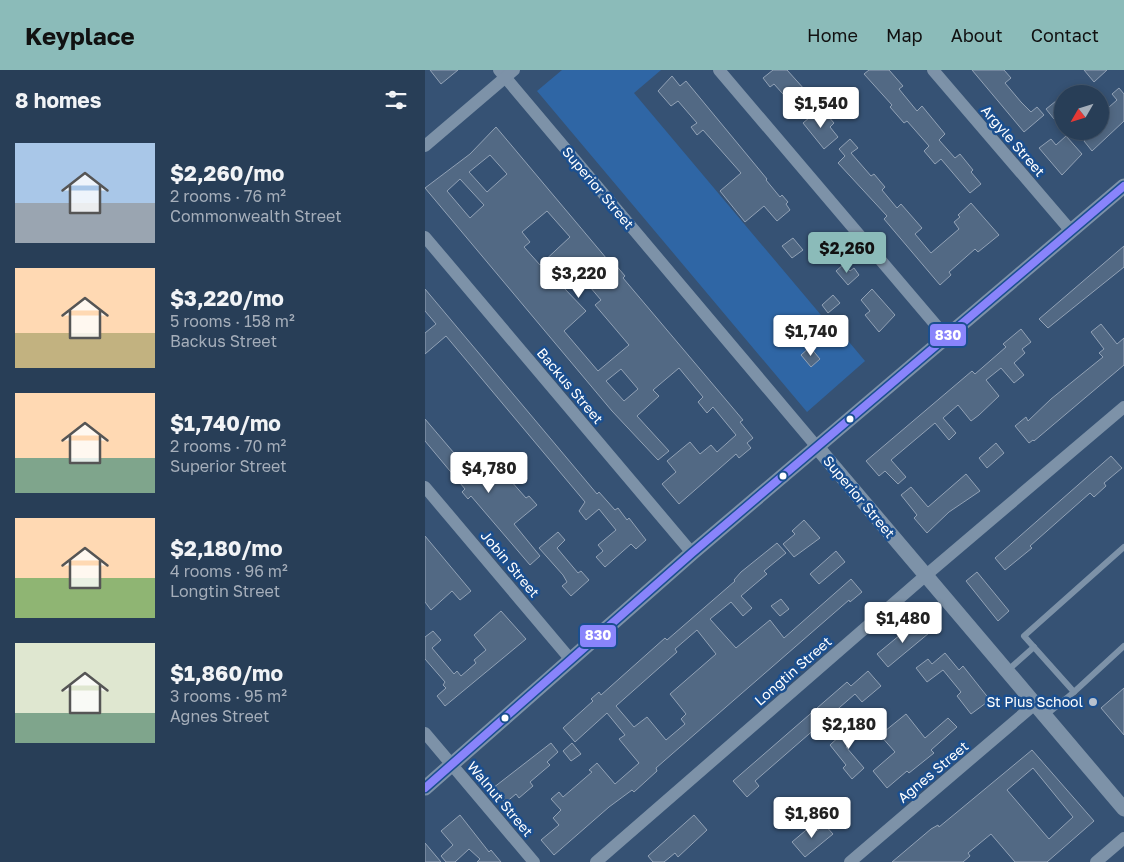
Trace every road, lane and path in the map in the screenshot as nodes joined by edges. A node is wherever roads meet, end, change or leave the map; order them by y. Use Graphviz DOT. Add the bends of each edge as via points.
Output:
graph roads {
  1 [pos="719,70"];
  2 [pos="933,70"];
  3 [pos="506,72"];
  4 [pos="425,146"];
  5 [pos="1124,186"];
  6 [pos="1071,231"];
  7 [pos="425,237"];
  8 [pos="946,337"];
  9 [pos="1124,407"];
  10 [pos="817,447"];
  11 [pos="425,487"];
  12 [pos="1124,546"];
  13 [pos="692,553"];
  14 [pos="925,576"];
  15 [pos="1124,646"];
  16 [pos="1034,647"];
  17 [pos="571,660"];
  18 [pos="1007,671"];
  19 [pos="1074,692"];
  20 [pos="1035,704"];
  21 [pos="1045,716"];
  22 [pos="425,733"];
  23 [pos="452,765"];
  24 [pos="425,788"];
  25 [pos="1124,809"];
  26 [pos="1124,838"];
  27 [pos="534,862"];
  28 [pos="596,862"];
  29 [pos="850,862"];
  30 [pos="1096,862"];
  1 -- 8 [label="street"];
  2 -- 6 [label="street, Argyle Street"];
  3 -- 4 [label="street"];
  3 -- 10 [label="street, Superior Street"];
  5 -- 6 [label="street"];
  6 -- 8 [label="street"];
  7 -- 13 [label="street, Backus Street"];
  8 -- 10 [label="street"];
  9 -- 14 [label="street, Longtin Street"];
  10 -- 13 [label="street"];
  10 -- 14 [label="street, Superior Street"];
  11 -- 17 [label="street, Jobin Street"];
  12 -- 16 [label="lane" via="1024,636"];
  13 -- 17 [label="street"];
  14 -- 18 [label="street, Superior Street"];
  14 -- 28 [label="street, Longtin Street"];
  15 -- 19 [label="lane"];
  16 -- 18 [label="lane"];
  16 -- 19 [label="lane"];
  17 -- 23 [label="street"];
  18 -- 20 [label="street, Superior Street"];
  19 -- 21 [label="lane"];
  20 -- 21 [label="street, Superior Street"];
  20 -- 29 [label="street, Agnes Street"];
  21 -- 25 [label="street, Superior Street"];
  22 -- 23 [label="street, Walnut Street"];
  23 -- 24 [label="street"];
  23 -- 27 [label="street, Walnut Street"];
  26 -- 30 [label="street"];
}
